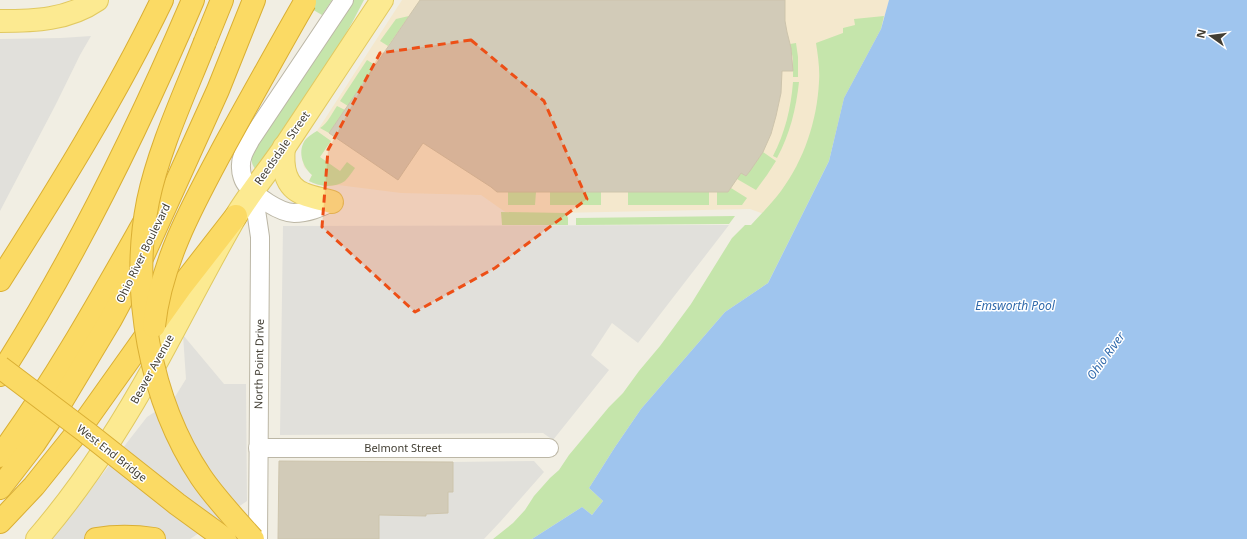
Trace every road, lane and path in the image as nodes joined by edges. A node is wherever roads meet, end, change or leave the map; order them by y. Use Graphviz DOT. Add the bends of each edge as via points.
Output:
graph roads {
  1 [pos="97,0"];
  2 [pos="162,0"];
  3 [pos="194,0"];
  4 [pos="222,0"];
  5 [pos="254,0"];
  6 [pos="344,0"];
  7 [pos="382,0"];
  8 [pos="305,1"];
  9 [pos="0,21"];
  10 [pos="218,90"];
  11 [pos="284,147"];
  12 [pos="253,190"];
  13 [pos="332,202"];
  14 [pos="236,216"];
  15 [pos="4,271"];
  16 [pos="153,363"];
  17 [pos="0,367"];
  18 [pos="0,375"];
  19 [pos="258,448"];
  20 [pos="549,448"];
  21 [pos="0,456"];
  22 [pos="0,488"];
  23 [pos="0,522"];
  24 [pos="37,539"];
  25 [pos="96,539"];
  26 [pos="154,539"];
  27 [pos="225,539"];
  28 [pos="253,539"];
  29 [pos="258,539"];
  1 -- 9 [label="main road" via="62,16 29,21"];
  2 -- 15 [label="highway" via="112,97"];
  3 -- 18 [label="highway" via="138,126 106,188 38,313"];
  4 -- 16 [label="highway, bridge" via="163,150 148,200 142,254 144,309"];
  5 -- 10 [label="highway, Ohio River Boulevard"];
  6 -- 12 [label="street, Reedsdale Street" via="245,150 241,168 246,185"];
  7 -- 11 [label="main road, Reedsdale Street"];
  8 -- 16 [label="highway, bridge" via="218,158 169,259 158,299"];
  10 -- 21 [label="highway" via="94,311 37,403"];
  10 -- 22 [label="highway, Ohio River Boulevard" via="133,278 54,414"];
  11 -- 12 [label="main road, Reedsdale Street"];
  11 -- 13 [label="main road" via="284,168 295,188 303,194"];
  12 -- 13 [label="street" via="265,201 292,213 317,210"];
  12 -- 14 [label="main road, Beaver Avenue"];
  12 -- 19 [label="street, North Point Drive" via="260,236"];
  14 -- 23 [label="highway" via="180,288 79,430 34,486"];
  14 -- 24 [label="main road, Beaver Avenue" via="133,404 96,461"];
  16 -- 28 [label="highway, bridge" via="168,413 189,457 214,495"];
  17 -- 27 [label="highway, West End Bridge, bridge"];
  19 -- 20 [label="street, Belmont Street"];
  19 -- 29 [label="street, North Point Drive"];
  25 -- 26 [label="highway" via="112,536"];
}
